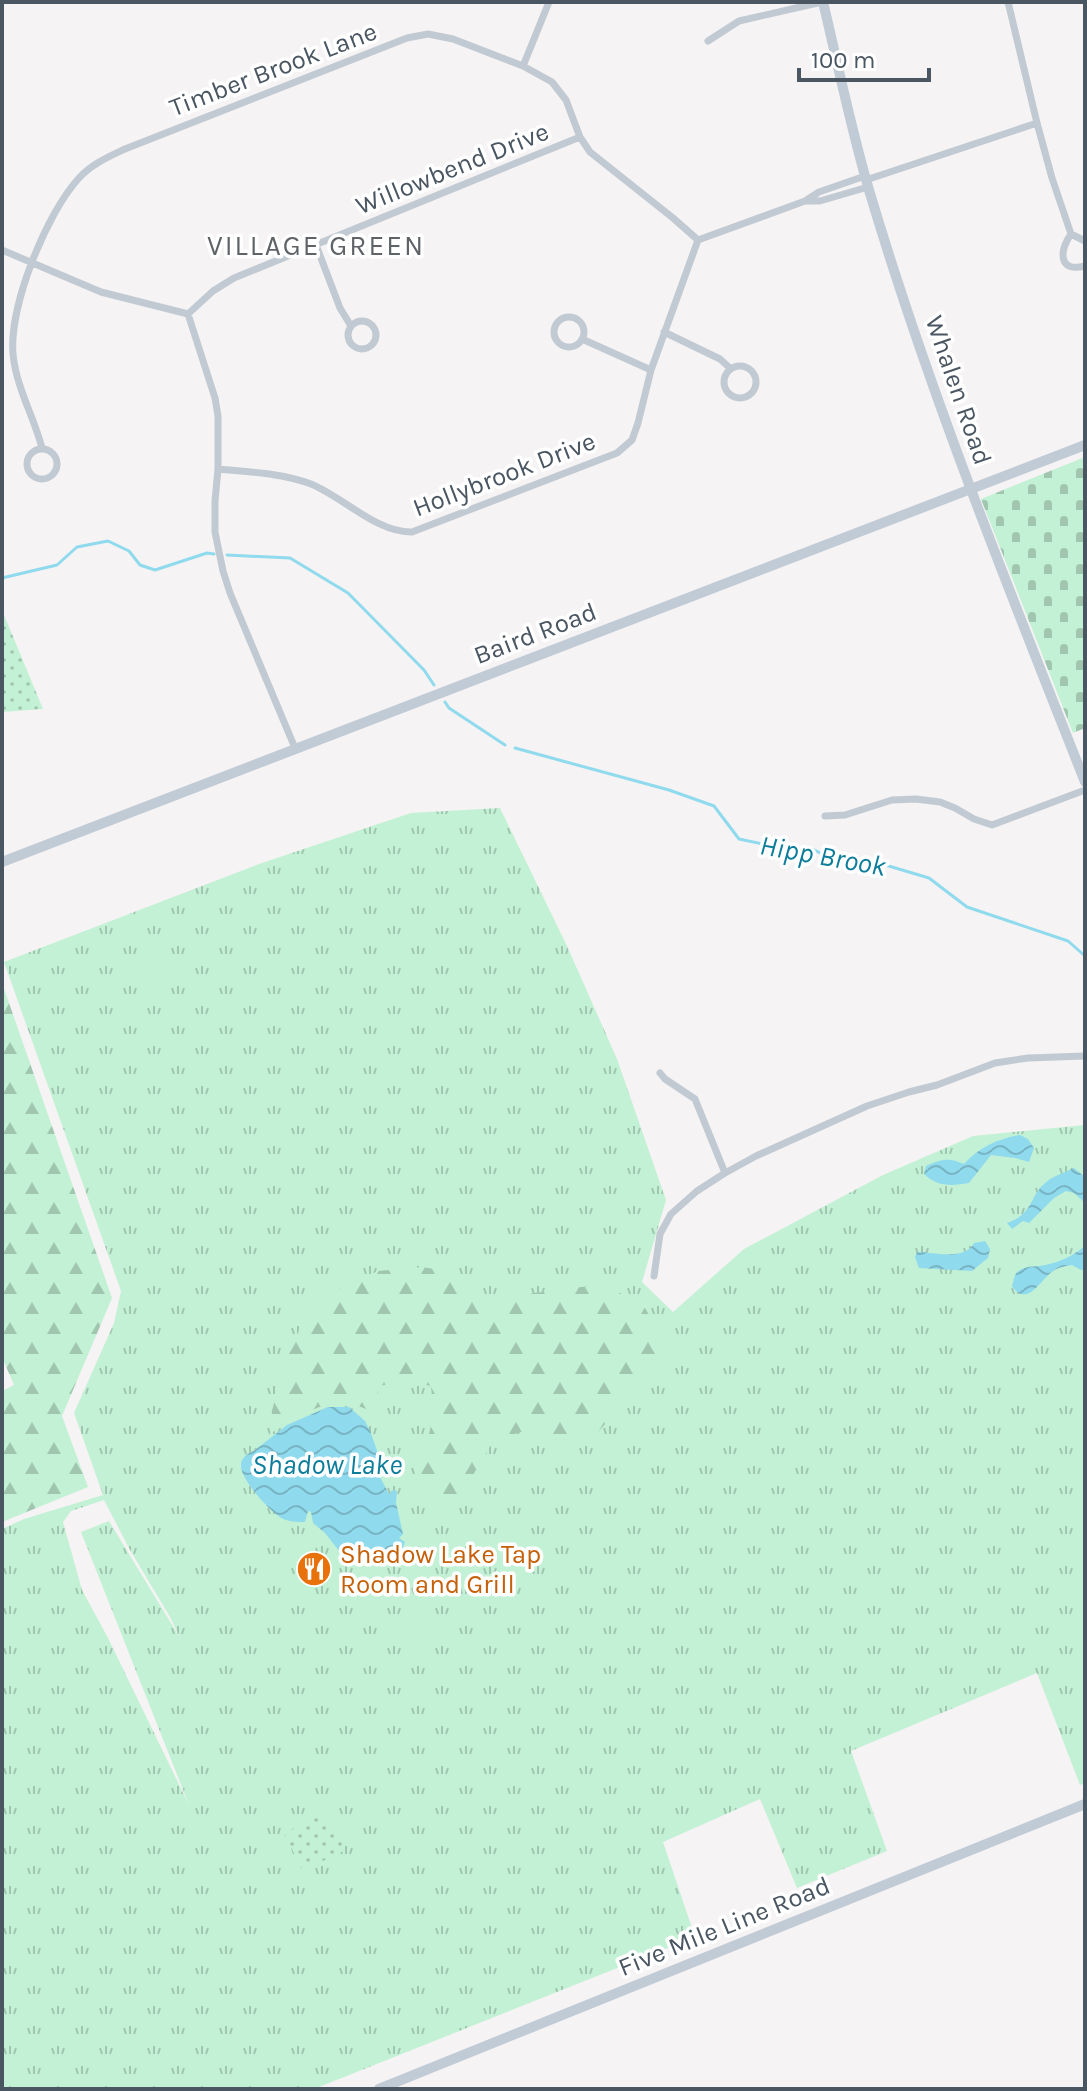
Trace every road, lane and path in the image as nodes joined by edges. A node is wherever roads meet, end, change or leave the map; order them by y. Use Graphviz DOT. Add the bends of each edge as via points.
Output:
graph roads {
  1 [pos="549,2"];
  2 [pos="822,2"];
  3 [pos="1008,2"];
  4 [pos="708,41"];
  5 [pos="523,66"];
  6 [pos="1037,123"];
  7 [pos="580,137"];
  8 [pos="867,181"];
  9 [pos="1071,234"];
  10 [pos="698,240"];
  11 [pos="1085,241"];
  12 [pos="316,245"];
  13 [pos="2,250"];
  14 [pos="32,264"];
  15 [pos="1085,266"];
  16 [pos="188,314"];
  17 [pos="351,326"];
  18 [pos="664,332"];
  19 [pos="582,339"];
  20 [pos="731,369"];
  21 [pos="651,370"];
  22 [pos="1085,445"];
  23 [pos="42,448"];
  24 [pos="218,469"];
  25 [pos="970,491"];
  26 [pos="295,748"];
  27 [pos="1085,782"];
  28 [pos="1085,790"];
  29 [pos="825,816"];
  30 [pos="2,862"];
  31 [pos="1085,1056"];
  32 [pos="660,1073"];
  33 [pos="725,1173"];
  34 [pos="654,1276"];
  35 [pos="1085,1804"];
  36 [pos="379,2089"];
  1 -- 5 [label="street"];
  2 -- 4 [label="street" via="739,21"];
  2 -- 8 [label="street, Whalen Road"];
  3 -- 6 [label="street"];
  5 -- 7 [label="street, Timber Brook Lane" via="560,90"];
  5 -- 14 [label="street, Timber Brook Lane" via="439,35 417,35 125,149 79,177 47,227"];
  6 -- 8 [label="street"];
  6 -- 9 [label="street"];
  7 -- 10 [label="street, Timber Brook Lane" via="600,161"];
  7 -- 12 [label="street, Willowbend Drive"];
  8 -- 10 [label="street"];
  8 -- 25 [label="street, Whalen Road"];
  9 -- 11 [label="street"];
  9 -- 15 [label="street" via="1064,259 1070,266"];
  10 -- 18 [label="street, Hollybrook Drive"];
  12 -- 16 [label="street, Willowbend Drive" via="234,278"];
  12 -- 17 [label="street"];
  13 -- 14 [label="street"];
  14 -- 16 [label="street" via="101,292"];
  14 -- 23 [label="street, Timber Brook Lane" via="15,323 13,357"];
  16 -- 24 [label="street" via="215,398"];
  17 -- 17 [label="street" via="351,344 364,349 373,344 371,324"];
  18 -- 20 [label="street"];
  18 -- 21 [label="street, Hollybrook Drive"];
  19 -- 19 [label="street" via="575,346 561,345 555,338 556,324 569,317 578,321"];
  19 -- 21 [label="street"];
  20 -- 20 [label="street" via="726,389 734,396 749,395 756,382 753,372 740,366"];
  21 -- 24 [label="street, Hollybrook Drive" via="638,423 625,447 412,532 384,526 308,483"];
  22 -- 25 [label="street, Baird Road"];
  23 -- 23 [label="street, Timber Brook Lane" via="33,451 26,464 39,479 49,478 57,466 55,456"];
  24 -- 26 [label="street" via="215,532 223,571"];
  25 -- 26 [label="street, Baird Road"];
  25 -- 27 [label="street, Whalen Road"];
  26 -- 30 [label="street, Baird Road"];
  28 -- 29 [label="street" via="992,825 940,802 916,799"];
  31 -- 33 [label="street" via="995,1063 867,1106"];
  32 -- 33 [label="street" via="695,1099"];
  33 -- 34 [label="street" via="667,1219"];
  35 -- 36 [label="street, Five Mile Line Road"];
}
